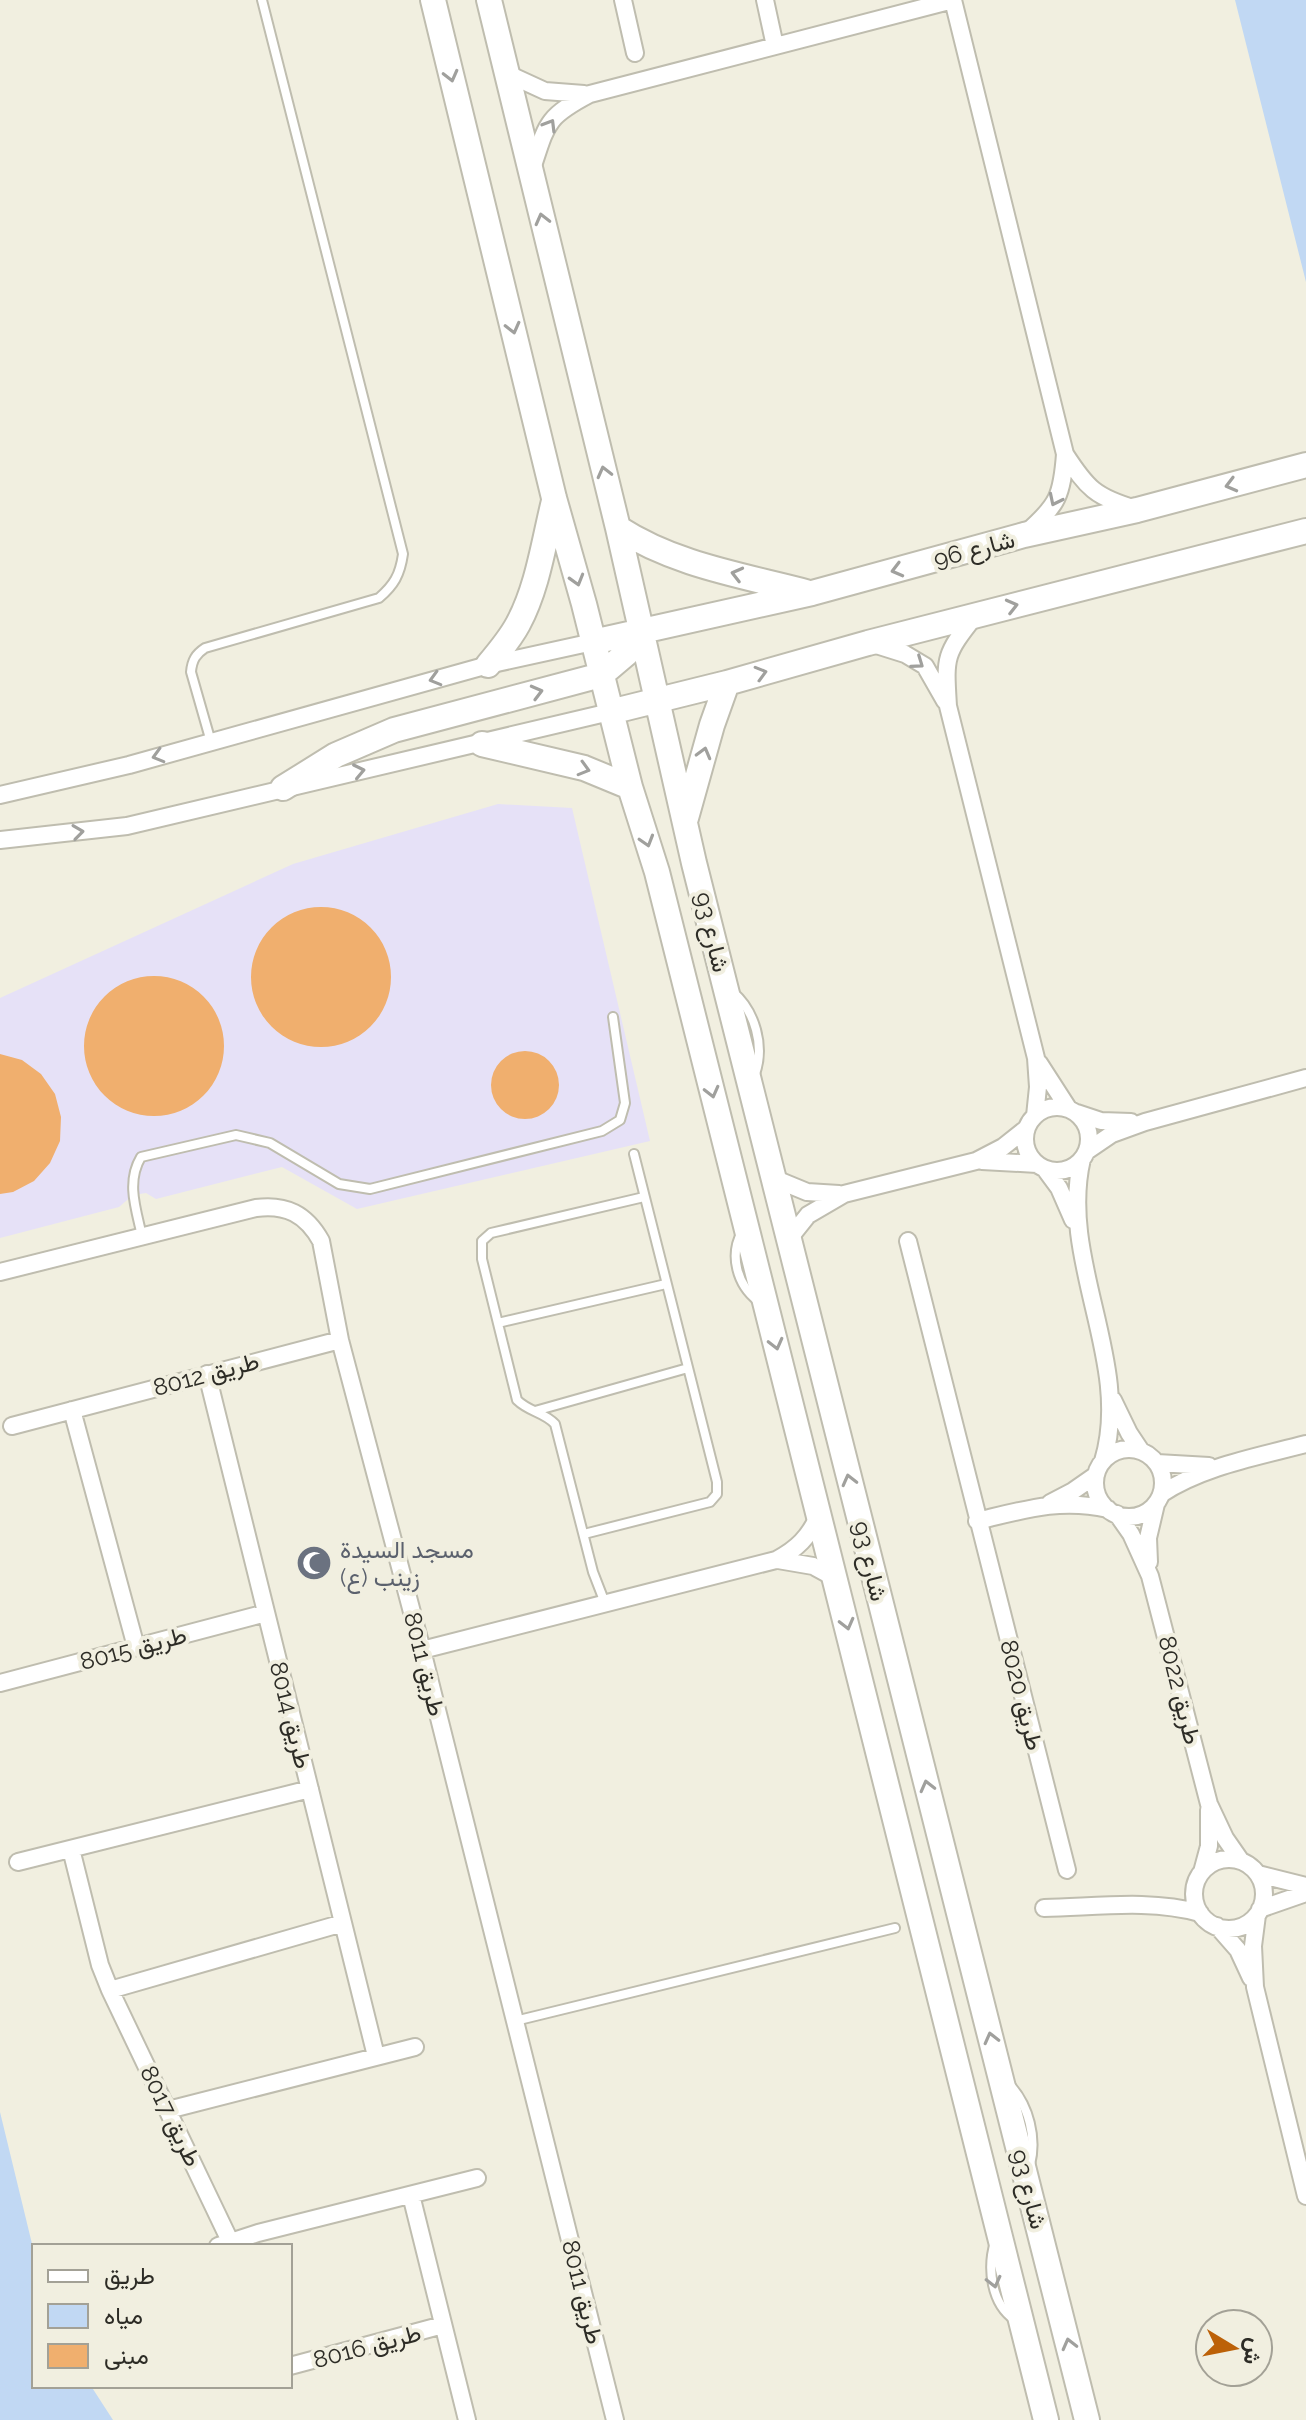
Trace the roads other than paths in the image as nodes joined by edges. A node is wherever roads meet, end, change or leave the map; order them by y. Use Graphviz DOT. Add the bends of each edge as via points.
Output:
graph roads {
  1 [pos="262,0"];
  2 [pos="433,0"];
  3 [pos="489,0"];
  4 [pos="623,0"];
  5 [pos="765,0"];
  6 [pos="953,0"];
  7 [pos="775,46"];
  8 [pos="635,53"];
  9 [pos="508,74"];
  10 [pos="590,94"];
  11 [pos="531,174"];
  12 [pos="1065,454"];
  13 [pos="1306,465"];
  14 [pos="554,498"];
  15 [pos="1137,510"];
  16 [pos="618,528"];
  17 [pos="1306,531"];
  18 [pos="1024,535"];
  19 [pos="812,593"];
  20 [pos="975,616"];
  21 [pos="642,629"];
  22 [pos="593,642"];
  23 [pos="868,643"];
  24 [pos="488,665"];
  25 [pos="601,675"];
  26 [pos="727,683"];
  27 [pos="659,700"];
  28 [pos="948,706"];
  29 [pos="610,712"];
  30 [pos="211,742"];
  31 [pos="482,744"];
  32 [pos="630,787"];
  33 [pos="283,788"];
  34 [pos="0,795"];
  35 [pos="685,824"];
  36 [pos="0,840"];
  37 [pos="613,1017"];
  38 [pos="1036,1058"];
  39 [pos="1306,1078"];
  40 [pos="1073,1111"];
  41 [pos="1031,1122"];
  42 [pos="1145,1122"];
  43 [pos="634,1154"];
  44 [pos="1084,1155"];
  45 [pos="976,1161"];
  46 [pos="1041,1167"];
  47 [pos="773,1178"];
  48 [pos="844,1194"];
  49 [pos="644,1197"];
  50 [pos="142,1237"];
  51 [pos="1079,1237"];
  52 [pos="788,1240"];
  53 [pos="908,1241"];
  54 [pos="0,1272"];
  55 [pos="666,1284"];
  56 [pos="498,1323"];
  57 [pos="340,1340"];
  58 [pos="688,1368"];
  59 [pos="207,1374"];
  60 [pos="1110,1393"];
  61 [pos="72,1410"];
  62 [pos="534,1411"];
  63 [pos="12,1426"];
  64 [pos="1306,1444"];
  65 [pos="1141,1451"];
  66 [pos="1157,1463"];
  67 [pos="1223,1466"];
  68 [pos="1099,1468"];
  69 [pos="1158,1499"];
  70 [pos="1048,1504"];
  71 [pos="1113,1512"];
  72 [pos="819,1515"];
  73 [pos="977,1521"];
  74 [pos="584,1534"];
  75 [pos="776,1560"];
  76 [pos="1150,1576"];
  77 [pos="835,1578"];
  78 [pos="605,1604"];
  79 [pos="266,1613"];
  80 [pos="136,1647"];
  81 [pos="422,1650"];
  82 [pos="0,1683"];
  83 [pos="310,1789"];
  84 [pos="1209,1804"];
  85 [pos="71,1849"];
  86 [pos="1241,1861"];
  87 [pos="18,1862"];
  88 [pos="1067,1870"];
  89 [pos="1258,1874"];
  90 [pos="1199,1876"];
  91 [pos="1306,1886"];
  92 [pos="1306,1893"];
  93 [pos="1149,1905"];
  94 [pos="1044,1908"];
  95 [pos="1259,1912"];
  96 [pos="1200,1913"];
  97 [pos="343,1923"];
  98 [pos="1217,1926"];
  99 [pos="895,1928"];
  100 [pos="1255,1987"];
  101 [pos="110,1990"];
  102 [pos="515,2021"];
  103 [pos="415,2047"];
  104 [pos="376,2056"];
  105 [pos="168,2110"];
  106 [pos="477,2178"];
  107 [pos="411,2195"];
  108 [pos="1306,2196"];
  109 [pos="224,2244"];
  110 [pos="443,2325"];
  111 [pos="292,2365"];
  112 [pos="467,2420"];
  113 [pos="615,2420"];
  114 [pos="1046,2420"];
  115 [pos="1087,2420"];
  1 -- 30 [label="lane" via="403,554 397,580 379,598 197,653 191,672"];
  2 -- 14 [label="street, شارع 93, one-way"];
  3 -- 9 [label="street, شارع 93"];
  4 -- 8 [label="street"];
  5 -- 7 [label="street"];
  6 -- 7 [label="street"];
  6 -- 12 [label="street"];
  7 -- 10 [label="street"];
  9 -- 10 [label="street" via="545,91"];
  9 -- 11 [label="street, شارع 93"];
  11 -- 10 [label="street, one-way" via="555,116"];
  16 -- 11 [label="street, شارع 93, one-way"];
  12 -- 15 [label="street" via="1086,486"];
  12 -- 18 [label="street, one-way" via="1054,504"];
  13 -- 15 [label="street, شارع 96, one-way"];
  14 -- 22 [label="street, شارع 93, one-way"];
  14 -- 24 [label="street" via="529,598 505,645"];
  15 -- 18 [label="street, شارع 96"];
  19 -- 16 [label="street, one-way" via="677,558"];
  16 -- 21 [label="street, شارع 93"];
  20 -- 17 [label="street, one-way"];
  18 -- 19 [label="street, شارع 96, one-way"];
  19 -- 21 [label="street, شارع 96"];
  20 -- 23 [label="street"];
  20 -- 28 [label="street" via="946,661"];
  21 -- 22 [label="street, شارع 96"];
  21 -- 25 [label="street" via="627,653"];
  21 -- 27 [label="street, شارع 93"];
  22 -- 24 [label="street"];
  22 -- 25 [label="street, شارع 93"];
  26 -- 23 [label="street, one-way"];
  23 -- 28 [label="street, one-way" via="925,666"];
  24 -- 30 [label="street, one-way"];
  25 -- 29 [label="street, شارع 93"];
  33 -- 25 [label="street, one-way" via="336,755 394,730"];
  26 -- 27 [label="street"];
  35 -- 26 [label="street, one-way"];
  27 -- 29 [label="street"];
  27 -- 35 [label="street, شارع 93"];
  28 -- 38 [label="street"];
  29 -- 31 [label="street"];
  29 -- 32 [label="street, شارع 93"];
  30 -- 34 [label="street, one-way"];
  31 -- 32 [label="street, one-way" via="584,768"];
  33 -- 31 [label="street, one-way"];
  32 -- 72 [label="street, شارع 93, one-way" via="657,872"];
  36 -- 33 [label="street, one-way" via="127,826"];
  35 -- 47 [label="street, شارع 93"];
  37 -- 50 [label="lane" via="625,1103 620,1120 602,1131 370,1189 339,1184 270,1143 236,1135 141,1157 133,1170 133,1195"];
  38 -- 40 [label="street"];
  38 -- 41 [label="street" via="1038,1087"];
  39 -- 42 [label="street"];
  40 -- 41 [label="street" via="1056,1106"];
  40 -- 42 [label="street" via="1101,1121"];
  40 -- 44 [label="street" via="1089,1134"];
  41 -- 45 [label="street" via="1003,1147"];
  41 -- 46 [label="street" via="1026,1148"];
  42 -- 44 [label="street" via="1112,1134"];
  43 -- 49 [label="lane"];
  44 -- 46 [label="street" via="1065,1170"];
  44 -- 51 [label="street" via="1077,1195"];
  45 -- 46 [label="street"];
  45 -- 48 [label="street"];
  46 -- 51 [label="street" via="1065,1199"];
  47 -- 48 [label="street" via="807,1192"];
  47 -- 52 [label="street, شارع 93"];
  48 -- 52 [label="street" via="808,1215"];
  49 -- 55 [label="lane"];
  49 -- 56 [label="lane" via="491,1233 482,1241 482,1259"];
  50 -- 54 [label="street, طريق 8011"];
  50 -- 57 [label="street, طريق 8011" via="256,1208 287,1208 302,1216 321,1241"];
  51 -- 60 [label="street"];
  115 -- 52 [label="street, شارع 93, one-way"];
  53 -- 73 [label="street, طريق 8020"];
  55 -- 56 [label="lane"];
  55 -- 58 [label="lane"];
  56 -- 62 [label="lane" via="517,1400"];
  57 -- 59 [label="street, طريق 8012"];
  57 -- 81 [label="street, طريق 8011"];
  58 -- 62 [label="lane"];
  58 -- 74 [label="lane" via="717,1494 710,1502"];
  59 -- 61 [label="street, طريق 8012"];
  59 -- 79 [label="street, طريق 8014"];
  60 -- 65 [label="street"];
  60 -- 68 [label="street" via="1108,1441"];
  61 -- 63 [label="street, طريق 8012"];
  61 -- 80 [label="street"];
  62 -- 74 [label="lane" via="555,1424"];
  64 -- 67 [label="street"];
  65 -- 66 [label="street"];
  65 -- 68 [label="street" via="1110,1454"];
  66 -- 67 [label="street"];
  66 -- 69 [label="street" via="1163,1484"];
  67 -- 69 [label="street" via="1183,1481"];
  68 -- 70 [label="street"];
  68 -- 71 [label="street" via="1097,1494"];
  69 -- 71 [label="street" via="1138,1515"];
  69 -- 76 [label="street, طريق 8022" via="1148,1538"];
  70 -- 71 [label="street"];
  70 -- 73 [label="street"];
  71 -- 76 [label="street, طريق 8022" via="1131,1534"];
  72 -- 75 [label="street" via="800,1545"];
  72 -- 77 [label="street, شارع 93"];
  73 -- 88 [label="street, طريق 8020"];
  74 -- 78 [label="lane"];
  75 -- 77 [label="street" via="813,1566"];
  75 -- 78 [label="street"];
  76 -- 84 [label="street, طريق 8022"];
  77 -- 114 [label="street, شارع 93, one-way"];
  78 -- 81 [label="street"];
  79 -- 80 [label="street, طريق 8015"];
  79 -- 83 [label="street, طريق 8014"];
  80 -- 82 [label="street, طريق 8015"];
  81 -- 102 [label="street, طريق 8011"];
  83 -- 85 [label="street"];
  83 -- 97 [label="street, طريق 8014"];
  84 -- 86 [label="street, طريق 8022"];
  84 -- 90 [label="street, طريق 8022" via="1209,1846"];
  85 -- 87 [label="street"];
  85 -- 101 [label="street, طريق 8017"];
  86 -- 89 [label="street"];
  86 -- 90 [label="street" via="1220,1860"];
  89 -- 91 [label="street"];
  89 -- 95 [label="street" via="1264,1898"];
  90 -- 93 [label="street" via="1174,1896"];
  90 -- 96 [label="street" via="1194,1892"];
  92 -- 95 [label="street"];
  93 -- 94 [label="street"];
  93 -- 96 [label="street"];
  95 -- 98 [label="street" via="1239,1927"];
  95 -- 100 [label="street" via="1253,1946"];
  96 -- 98 [label="street"];
  97 -- 101 [label="street"];
  97 -- 104 [label="street, طريق 8014"];
  98 -- 100 [label="street" via="1238,1950"];
  99 -- 102 [label="lane"];
  100 -- 108 [label="street"];
  101 -- 105 [label="street, طريق 8017"];
  102 -- 113 [label="street, طريق 8011"];
  103 -- 104 [label="street"];
  104 -- 105 [label="street"];
  105 -- 109 [label="street, طريق 8017"];
  106 -- 107 [label="street"];
  107 -- 109 [label="street"];
  107 -- 110 [label="street, طريق 8016"];
  110 -- 111 [label="street, طريق 8016"];
  110 -- 112 [label="street, طريق 8016"];
}
